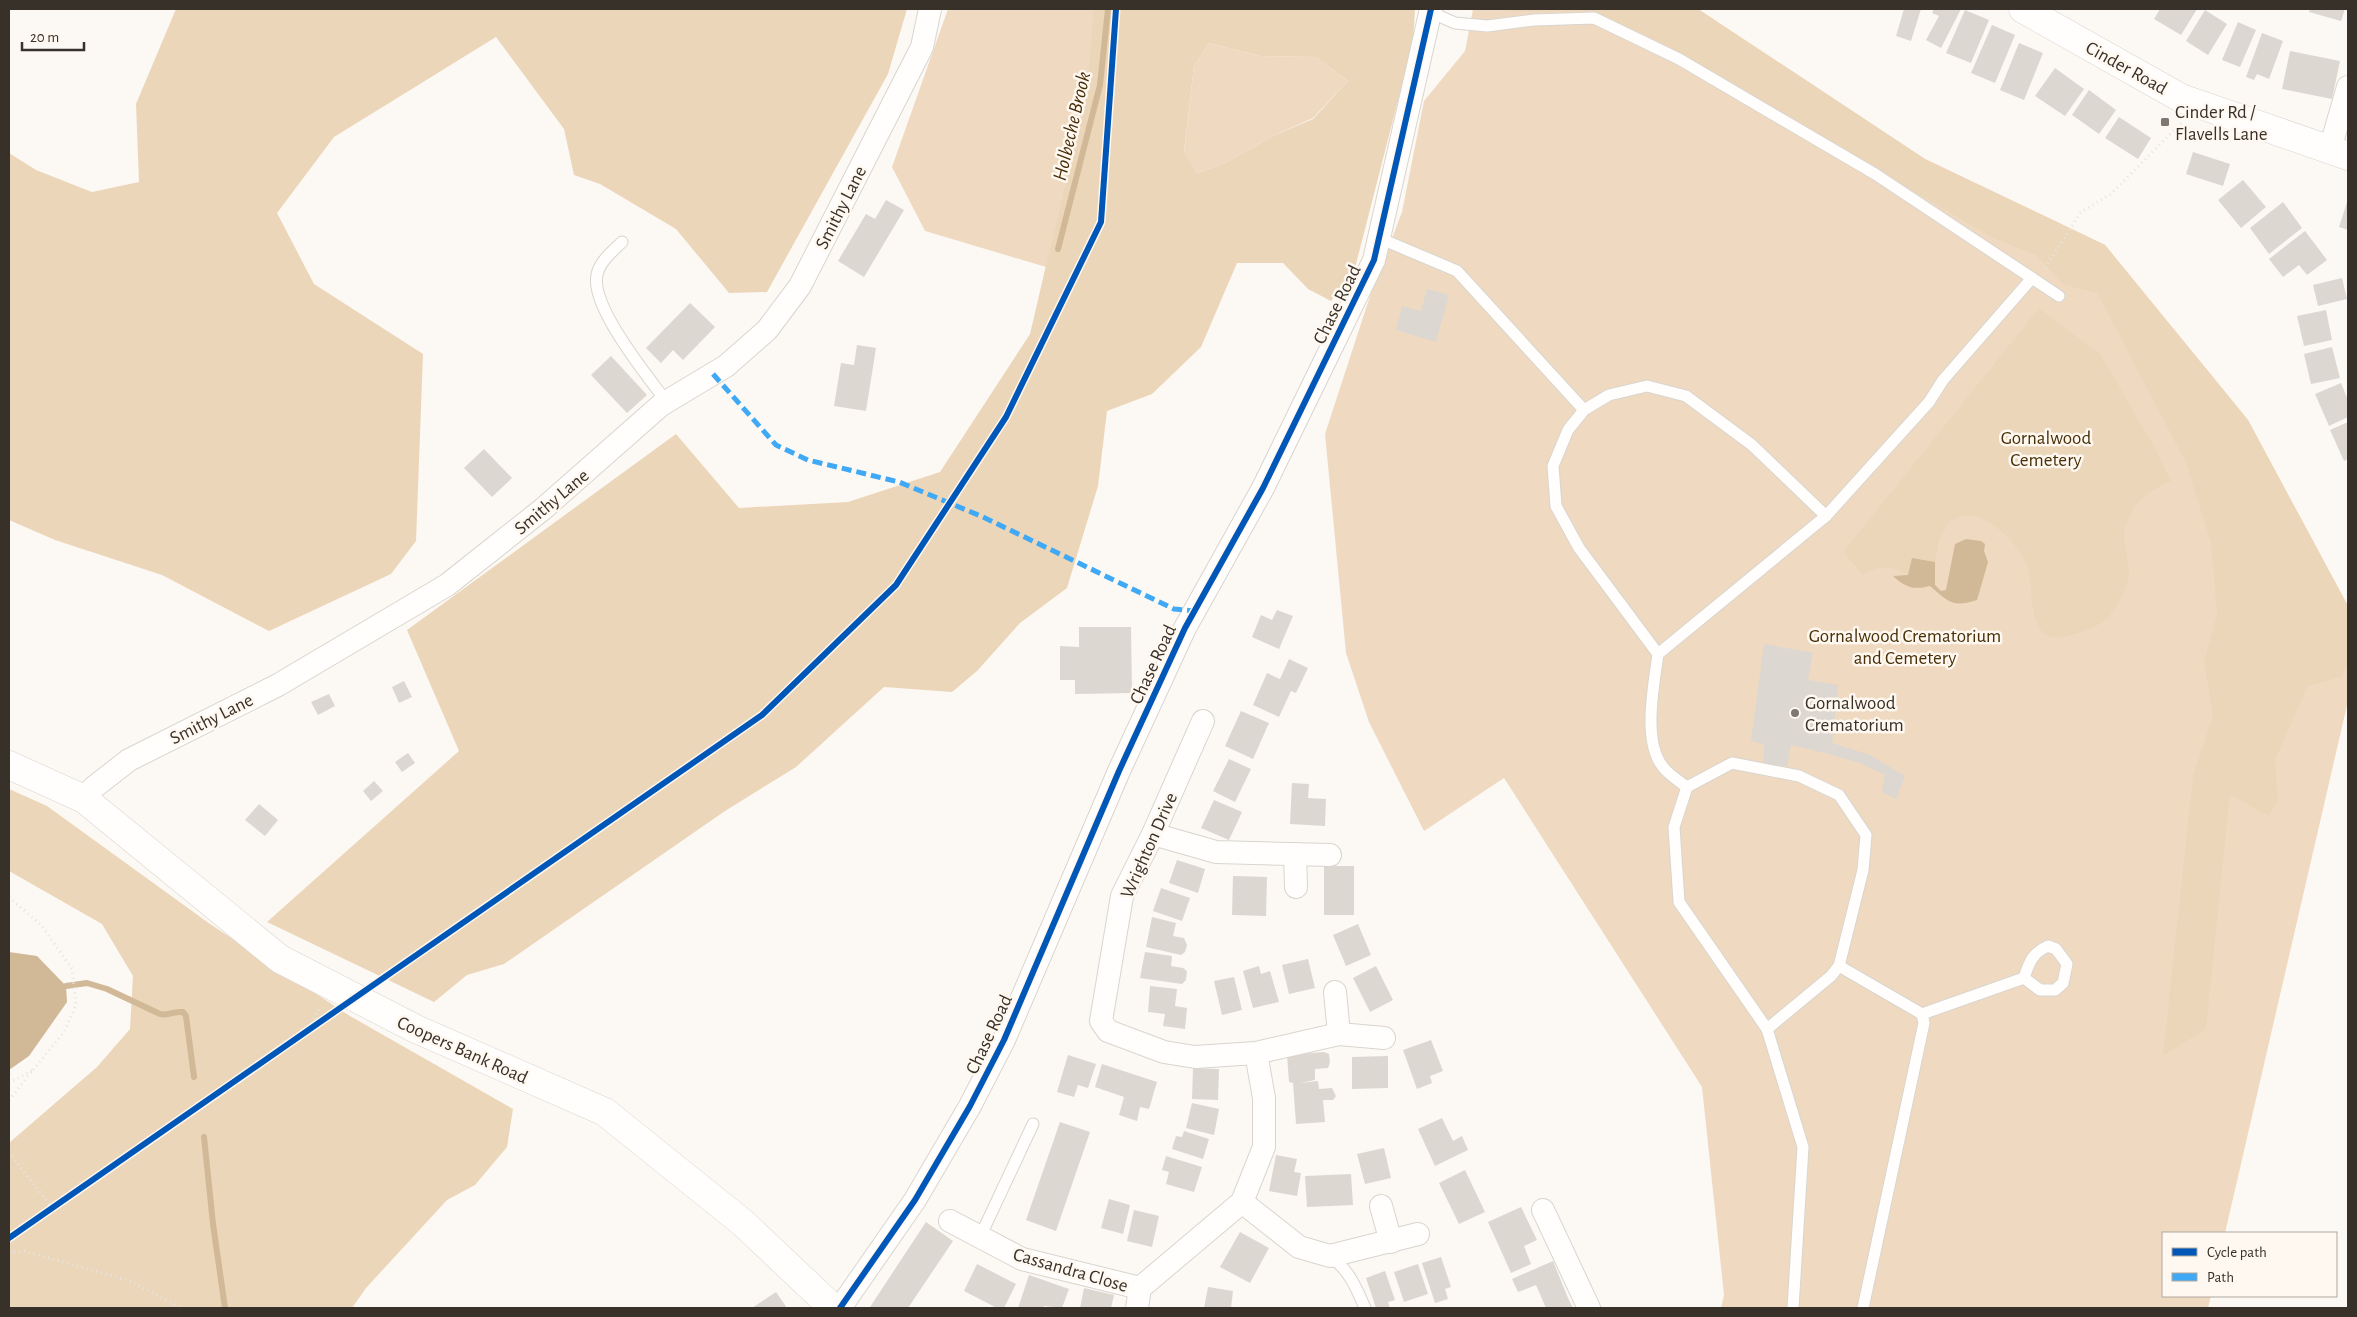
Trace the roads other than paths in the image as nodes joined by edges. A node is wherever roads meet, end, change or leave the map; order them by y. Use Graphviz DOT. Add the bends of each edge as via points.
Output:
graph roads {
  1 [pos="930,9"];
  2 [pos="2023,9"];
  3 [pos="1431,10"];
  4 [pos="2348,87"];
  5 [pos="2339,152"];
  6 [pos="1379,238"];
  7 [pos="622,242"];
  8 [pos="2035,280"];
  9 [pos="2059,296"];
  10 [pos="666,401"];
  11 [pos="1584,410"];
  12 [pos="1826,516"];
  13 [pos="1658,654"];
  14 [pos="1203,721"];
  15 [pos="9,765"];
  16 [pos="1687,787"];
  17 [pos="84,799"];
  18 [pos="1153,834"];
  19 [pos="1295,854"];
  20 [pos="1330,854"];
  21 [pos="1296,887"];
  22 [pos="1839,966"];
  23 [pos="2024,978"];
  24 [pos="1335,992"];
  25 [pos="1922,1014"];
  26 [pos="1767,1029"];
  27 [pos="1339,1034"];
  28 [pos="1384,1038"];
  29 [pos="1256,1053"];
  30 [pos="1033,1124"];
  31 [pos="1242,1202"];
  32 [pos="1381,1206"];
  33 [pos="1543,1210"];
  34 [pos="950,1221"];
  35 [pos="1418,1234"];
  36 [pos="980,1237"];
  37 [pos="1391,1242"];
  38 [pos="1330,1256"];
  39 [pos="1138,1298"];
  40 [pos="833,1308"];
  41 [pos="840,1308"];
  42 [pos="1365,1308"];
  43 [pos="1589,1308"];
  44 [pos="1793,1308"];
  45 [pos="1863,1308"];
  1 -- 10 [label="street, Smithy Lane" via="922,47 800,286 767,330 726,366"];
  2 -- 5 [label="street, Cinder Road" via="2180,98"];
  3 -- 6 [label="street, Chase Road"];
  3 -- 8 [label="lane" via="1455,23 1487,26 1594,18 1679,59 1875,174"];
  4 -- 5 [label="street"];
  6 -- 11 [label="lane" via="1457,271"];
  6 -- 41 [label="street, Chase Road" via="1374,260 1263,488 1185,628 1119,771 1000,1048 915,1200"];
  7 -- 10 [label="lane" via="602,263 596,276 600,294 608,318 625,347"];
  8 -- 9 [label="lane"];
  8 -- 12 [label="lane" via="1943,380 1929,402"];
  10 -- 17 [label="street, Smithy Lane" via="543,509 447,585 278,685 128,760"];
  11 -- 12 [label="lane" via="1609,395 1647,386 1686,396 1752,445"];
  11 -- 13 [label="lane" via="1568,430 1553,466 1556,506 1579,548"];
  12 -- 13 [label="lane"];
  13 -- 16 [label="lane" via="1652,702 1653,750 1663,768"];
  14 -- 18 [label="street, Wrighton Drive"];
  15 -- 17 [label="street"];
  16 -- 22 [label="lane" via="1732,763 1799,776 1839,795 1866,835 1863,870"];
  16 -- 26 [label="lane" via="1674,827 1679,902"];
  17 -- 40 [label="street, Coopers Bank Road" via="280,959 416,1029 605,1112 743,1223"];
  18 -- 19 [label="street" via="1216,852"];
  18 -- 29 [label="street, Wrighton Drive" via="1122,896 1101,1021 1108,1031 1164,1052 1195,1057"];
  19 -- 20 [label="street"];
  19 -- 21 [label="street"];
  22 -- 25 [label="lane"];
  22 -- 26 [label="lane"];
  23 -- 25 [label="lane"];
  24 -- 27 [label="street"];
  25 -- 45 [label="lane" via="1924,1023"];
  26 -- 44 [label="lane" via="1803,1147"];
  27 -- 28 [label="street"];
  27 -- 29 [label="street"];
  29 -- 31 [label="street" via="1264,1098 1264,1147"];
  30 -- 36 [label="lane"];
  31 -- 38 [label="street" via="1299,1248"];
  31 -- 39 [label="street"];
  32 -- 37 [label="street"];
  33 -- 43 [label="street"];
  34 -- 36 [label="street, Cassandra Close"];
  35 -- 37 [label="street"];
  36 -- 39 [label="street, Cassandra Close" via="1022,1259"];
  37 -- 38 [label="street"];
  38 -- 42 [label="lane" via="1352,1277"];
}
